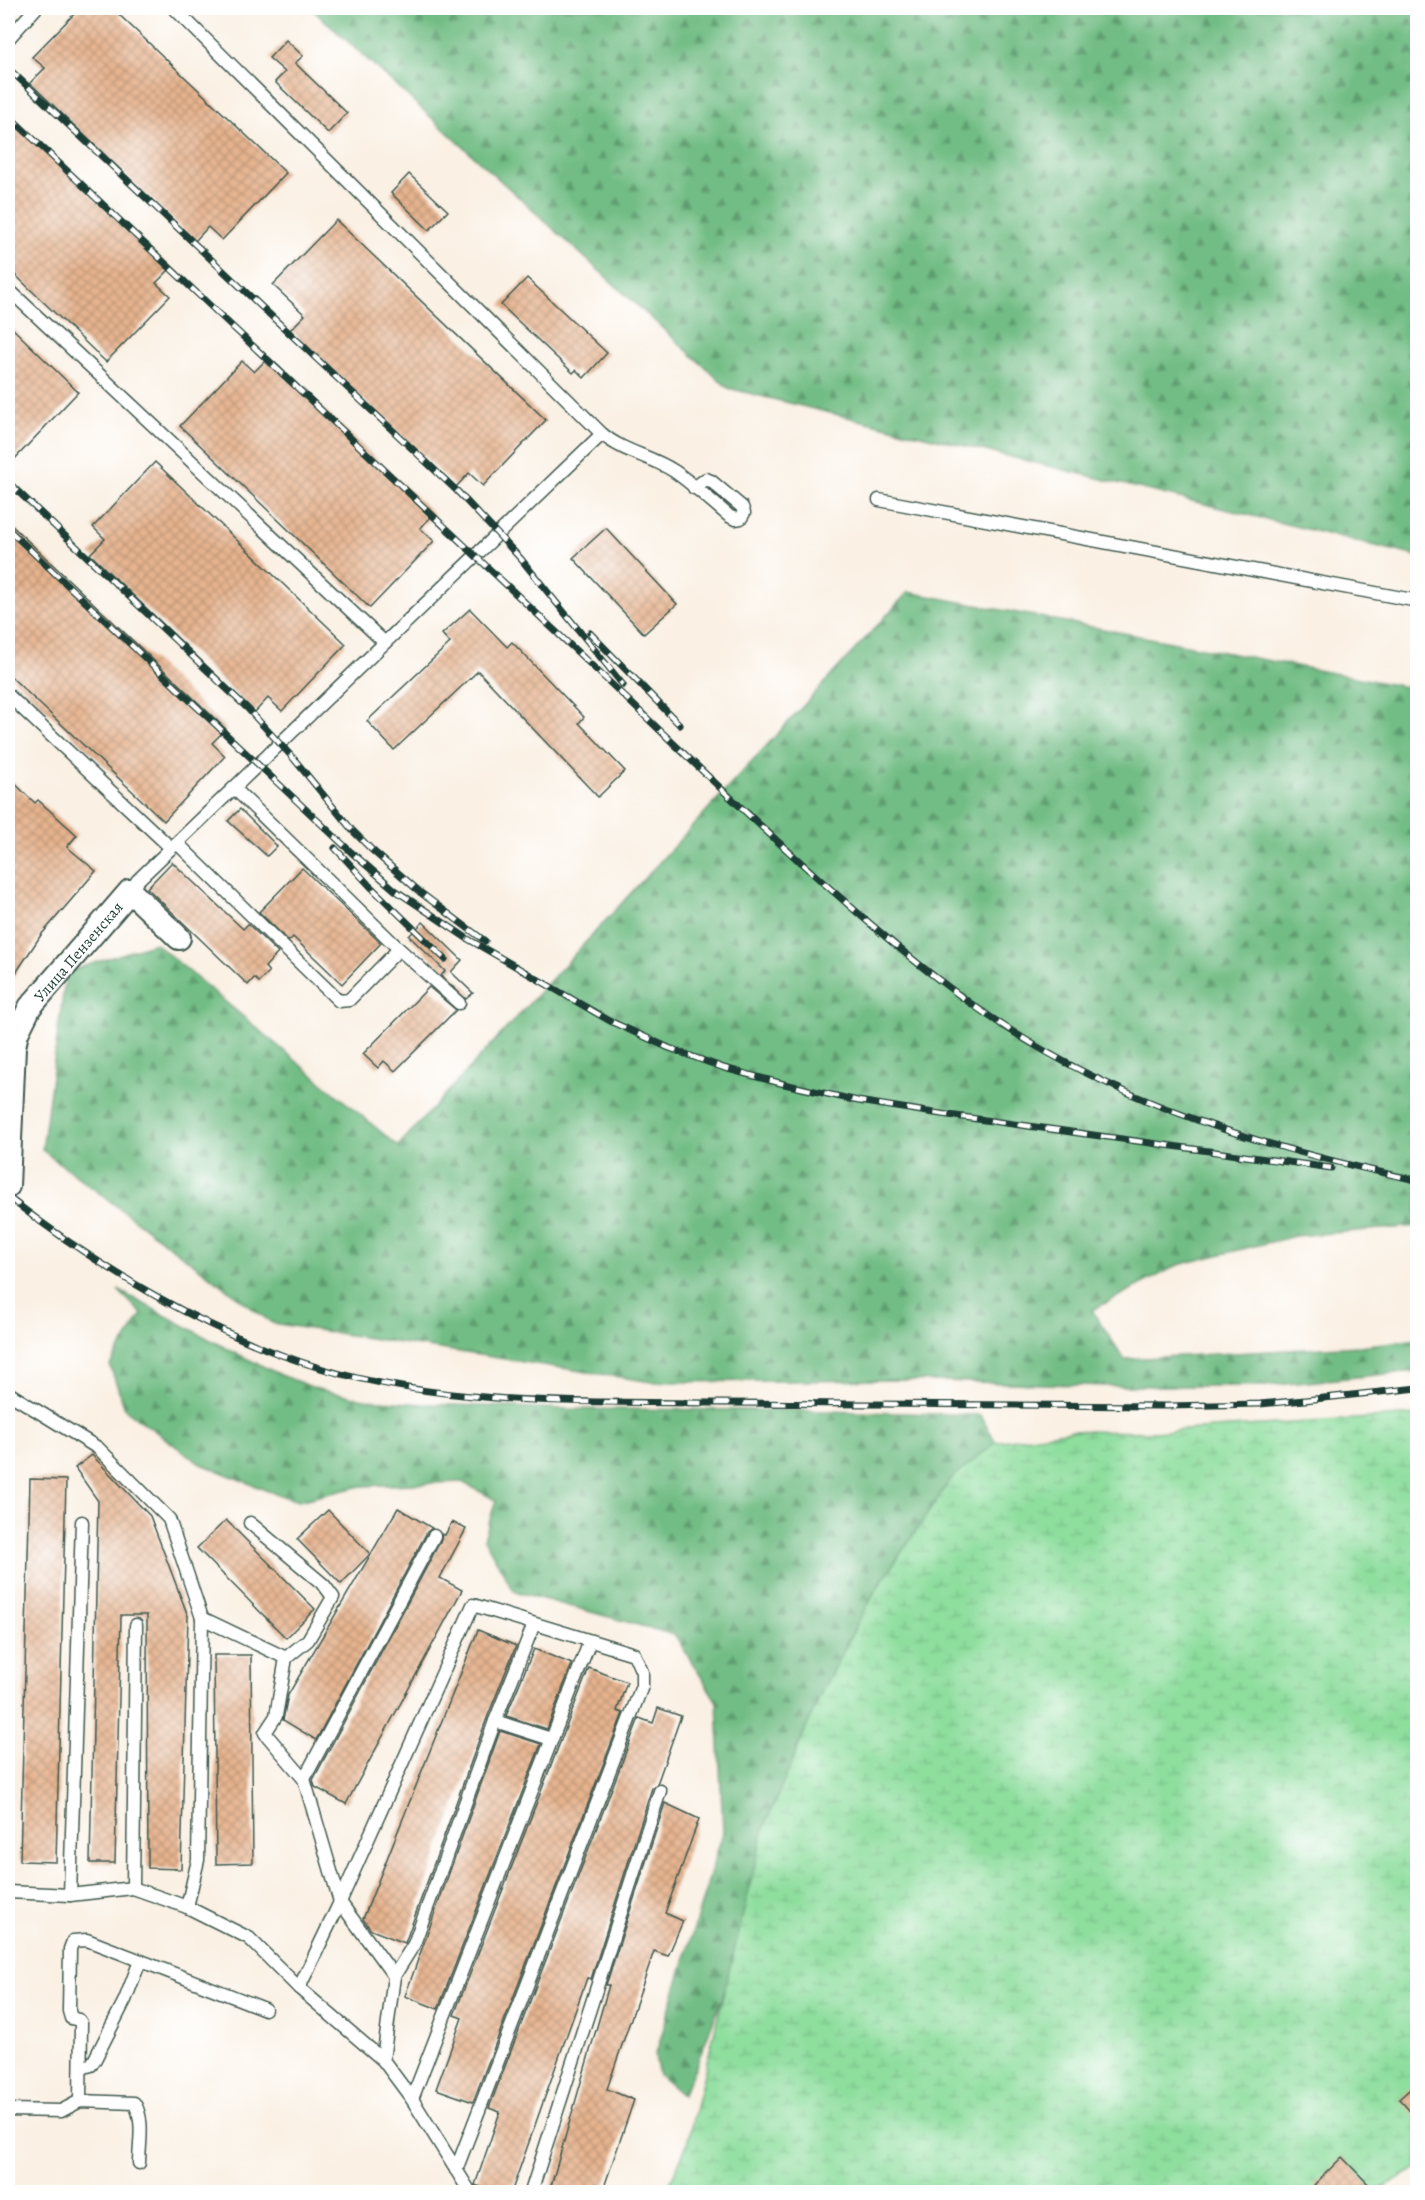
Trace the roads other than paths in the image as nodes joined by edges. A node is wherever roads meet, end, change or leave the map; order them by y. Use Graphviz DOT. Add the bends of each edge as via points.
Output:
graph roads {
  1 [pos="36,8"];
  2 [pos="174,8"];
  3 [pos="8,39"];
  4 [pos="8,289"];
  5 [pos="602,434"];
  6 [pos="694,488"];
  7 [pos="879,500"];
  8 [pos="1418,600"];
  9 [pos="384,642"];
  10 [pos="8,695"];
  11 [pos="234,788"];
  12 [pos="174,845"];
  13 [pos="129,891"];
  14 [pos="179,938"];
  15 [pos="399,949"];
  16 [pos="459,1003"];
  17 [pos="8,1186"];
  18 [pos="8,1393"];
  19 [pos="82,1522"];
  20 [pos="250,1523"];
  21 [pos="434,1536"];
  22 [pos="202,1618"];
  23 [pos="534,1624"];
  24 [pos="136,1625"];
  25 [pos="590,1641"];
  26 [pos="286,1658"];
  27 [pos="495,1721"];
  28 [pos="551,1739"];
  29 [pos="304,1779"];
  30 [pos="660,1791"];
  31 [pos="133,1888"];
  32 [pos="8,1892"];
  33 [pos="70,1895"];
  34 [pos="340,1902"];
  35 [pos="187,1907"];
  36 [pos="140,1961"];
  37 [pos="394,1976"];
  38 [pos="299,1988"];
  39 [pos="265,2009"];
  40 [pos="382,2060"];
  41 [pos="81,2068"];
  42 [pos="412,2099"];
  43 [pos="80,2101"];
  44 [pos="8,2110"];
  45 [pos="139,2163"];
  46 [pos="456,2170"];
  47 [pos="470,2193"];
  48 [pos="531,2193"];
  1 -- 3 [label="lane"];
  2 -- 5 [label="lane"];
  4 -- 9 [label="lane"];
  5 -- 6 [label="lane" via="622,448 674,471"];
  5 -- 9 [label="lane"];
  7 -- 8 [label="lane"];
  9 -- 11 [label="lane"];
  10 -- 12 [label="lane"];
  11 -- 12 [label="lane"];
  11 -- 15 [label="lane"];
  12 -- 13 [label="lane"];
  12 -- 15 [label="lane" via="339,1001 349,1000"];
  13 -- 14 [label="street, Улица Пензенская"];
  13 -- 17 [label="street, Улица Пензенская" via="30,1007 17,1033"];
  15 -- 16 [label="lane"];
  18 -- 22 [label="lane" via="98,1448 169,1519"];
  19 -- 33 [label="lane"];
  20 -- 26 [label="lane" via="324,1585 333,1598 308,1640"];
  21 -- 29 [label="lane"];
  22 -- 26 [label="lane"];
  22 -- 35 [label="lane" via="198,1860"];
  23 -- 25 [label="lane"];
  23 -- 27 [label="lane"];
  23 -- 34 [label="lane" via="473,1605"];
  24 -- 31 [label="lane"];
  25 -- 28 [label="lane"];
  25 -- 46 [label="lane" via="634,1654 642,1672 642,1686"];
  26 -- 29 [label="lane" via="276,1716 265,1733"];
  27 -- 28 [label="lane"];
  27 -- 37 [label="lane" via="414,1944"];
  28 -- 42 [label="lane"];
  29 -- 34 [label="lane"];
  30 -- 48 [label="lane"];
  31 -- 33 [label="lane"];
  31 -- 35 [label="lane"];
  32 -- 33 [label="lane"];
  34 -- 37 [label="lane"];
  34 -- 38 [label="lane"];
  35 -- 38 [label="lane" via="249,1938"];
  36 -- 39 [label="lane"];
  36 -- 41 [label="lane" via="95,2060"];
  36 -- 41 [label="lane" via="87,1940 71,1945 69,2011 71,2018 81,2023"];
  37 -- 40 [label="lane"];
  38 -- 40 [label="lane"];
  40 -- 42 [label="lane"];
  41 -- 43 [label="lane"];
  42 -- 46 [label="lane"];
  43 -- 44 [label="lane" via="61,2111"];
  43 -- 45 [label="lane" via="134,2103 140,2119"];
  46 -- 47 [label="lane"];
}
